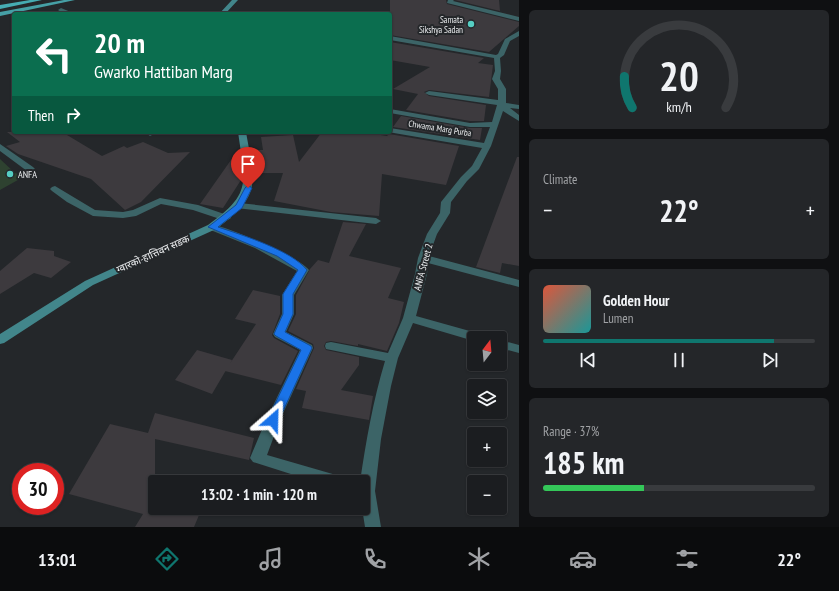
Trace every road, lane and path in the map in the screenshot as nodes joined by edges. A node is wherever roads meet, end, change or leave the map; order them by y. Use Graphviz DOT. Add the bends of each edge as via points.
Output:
graph roads {
  1 [pos="15,0"];
  2 [pos="39,0"];
  3 [pos="72,0"];
  4 [pos="235,0"];
  5 [pos="451,0"];
  6 [pos="0,3"];
  7 [pos="0,7"];
  8 [pos="61,10"];
  9 [pos="66,12"];
  10 [pos="224,12"];
  11 [pos="0,14"];
  12 [pos="519,19"];
  13 [pos="519,33"];
  14 [pos="392,38"];
  15 [pos="508,40"];
  16 [pos="519,44"];
  17 [pos="497,57"];
  18 [pos="429,94"];
  19 [pos="501,104"];
  20 [pos="519,107"];
  21 [pos="392,111"];
  22 [pos="519,119"];
  23 [pos="495,124"];
  24 [pos="392,130"];
  25 [pos="242,134"];
  26 [pos="487,146"];
  27 [pos="0,147"];
  28 [pos="30,169"];
  29 [pos="55,189"];
  30 [pos="239,206"];
  31 [pos="226,218"];
  32 [pos="376,221"];
  33 [pos="212,227"];
  34 [pos="423,258"];
  35 [pos="519,284"];
  36 [pos="409,318"];
  37 [pos="467,334"];
  38 [pos="0,340"];
  39 [pos="331,346"];
  40 [pos="507,346"];
  41 [pos="519,349"];
  42 [pos="392,358"];
  43 [pos="314,475"];
  44 [pos="368,475"];
  45 [pos="370,513"];
  46 [pos="373,527"];
  1 -- 6 [label="highway"];
  2 -- 7 [label="highway"];
  3 -- 11 [label="main road"];
  4 -- 10 [label="main road"];
  5 -- 12 [label="street" via="449,2"];
  8 -- 9 [label="street"];
  13 -- 15 [label="street"];
  14 -- 17 [label="street"];
  15 -- 16 [label="street"];
  15 -- 17 [label="street" via="501,55"];
  17 -- 19 [label="street, ANFA Street 2" via="496,78 502,88"];
  18 -- 19 [label="street"];
  19 -- 20 [label="street"];
  19 -- 22 [label="street"];
  19 -- 23 [label="street, ANFA Street 2"];
  21 -- 23 [label="street" via="470,125"];
  23 -- 26 [label="street, ANFA Street 2"];
  24 -- 26 [label="street, Chwama Marg Purba"];
  25 -- 30 [label="main road, ग्वारको-हात्तिवन सडक" via="249,175 248,188"];
  26 -- 34 [label="street, ANFA Street 2" via="476,167 446,202 444,213"];
  27 -- 28 [label="street"];
  29 -- 31 [label="street" via="94,213 123,216 136,213 160,201 195,207"];
  30 -- 31 [label="main road, ग्वारको-हात्तिवन सडक"];
  30 -- 32 [label="street"];
  31 -- 33 [label="main road, ग्वारको-हात्तिवन सडक"];
  33 -- 38 [label="main road, ग्वारको-हात्तिवन सडक" via="88,283"];
  33 -- 43 [label="street" via="267,248 303,270 288,294 288,314 279,334 307,348 258,458"];
  34 -- 35 [label="street"];
  34 -- 36 [label="street, ANFA Street 2"];
  36 -- 37 [label="street"];
  36 -- 42 [label="street, ANFA Street 2"];
  39 -- 42 [label="street"];
  40 -- 41 [label="street"];
  42 -- 44 [label="street, ANFA Street 2" via="384,386"];
  45 -- 46 [label="street, ANFA Street 2"];
}
